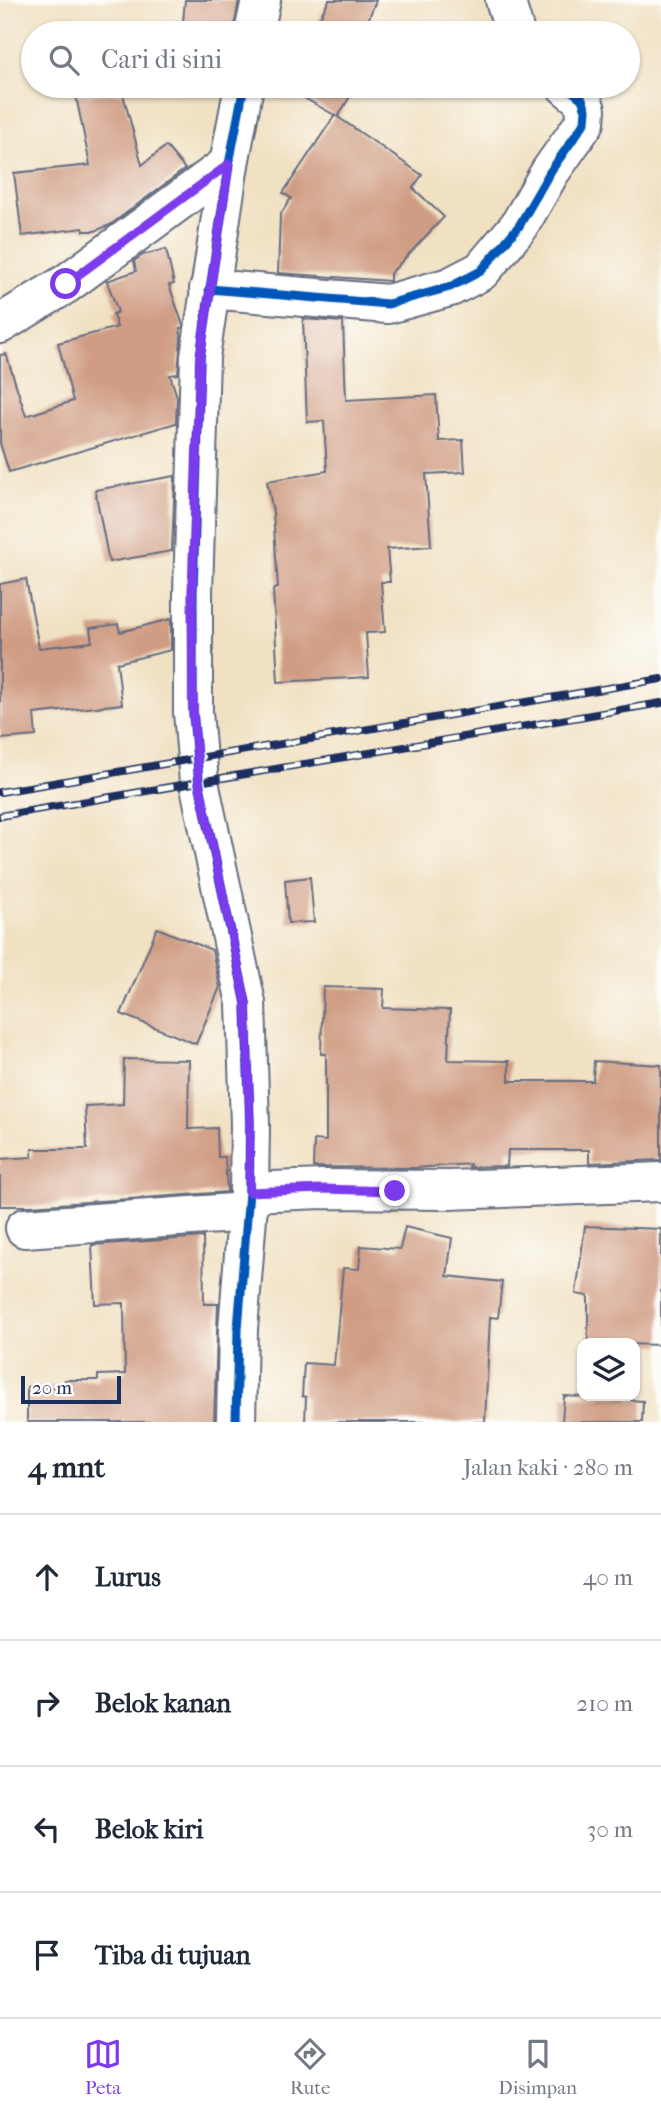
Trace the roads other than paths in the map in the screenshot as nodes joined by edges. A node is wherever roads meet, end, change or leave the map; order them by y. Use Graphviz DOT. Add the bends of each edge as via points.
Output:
graph roads {
  1 [pos="261,0"];
  2 [pos="505,0"];
  3 [pos="257,21"];
  4 [pos="511,21"];
  5 [pos="242,98"];
  6 [pos="581,98"];
  7 [pos="229,164"];
  8 [pos="209,289"];
  9 [pos="0,324"];
  10 [pos="661,1182"];
  11 [pos="248,1202"];
  12 [pos="25,1228"];
  13 [pos="236,1422"];
  1 -- 3 [label="street"];
  2 -- 4 [label="street"];
  5 -- 7 [label="street"];
  6 -- 8 [label="street" via="585,122 519,226 481,271 450,287 388,304"];
  7 -- 8 [label="street"];
  7 -- 9 [label="street" via="66,284"];
  8 -- 11 [label="street" via="200,357 193,712 199,782 246,1003"];
  10 -- 11 [label="street" via="449,1190 322,1189"];
  11 -- 12 [label="street"];
  11 -- 13 [label="street"];
}
